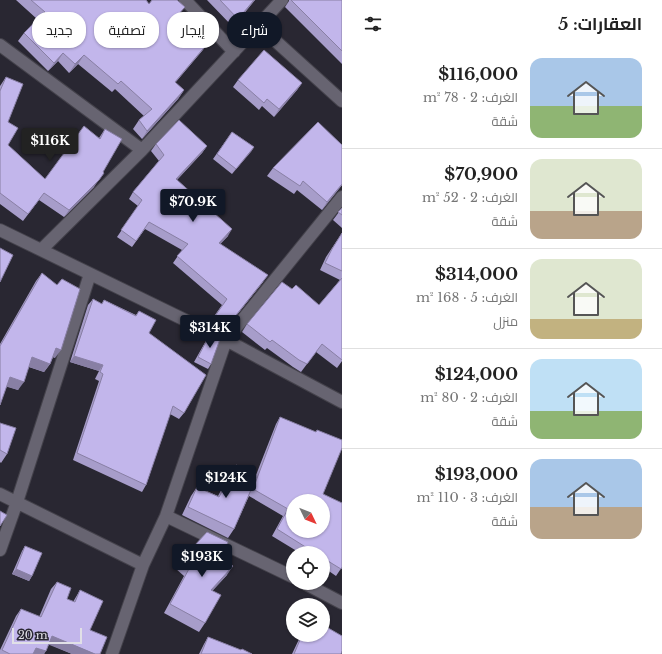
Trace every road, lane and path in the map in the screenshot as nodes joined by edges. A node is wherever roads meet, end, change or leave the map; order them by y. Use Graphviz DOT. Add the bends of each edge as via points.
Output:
graph roads {
  1 [pos="185,0"];
  2 [pos="282,0"];
  3 [pos="271,12"];
  4 [pos="0,45"];
  5 [pos="282,47"];
  6 [pos="238,48"];
  7 [pos="234,52"];
  8 [pos="342,102"];
  9 [pos="142,150"];
  10 [pos="342,198"];
  11 [pos="0,230"];
  12 [pos="41,250"];
  13 [pos="90,274"];
  14 [pos="226,340"];
  15 [pos="342,402"];
  16 [pos="0,494"];
  17 [pos="17,502"];
  18 [pos="166,516"];
  19 [pos="0,550"];
  20 [pos="143,565"];
  21 [pos="286,574"];
  22 [pos="317,590"];
  23 [pos="342,603"];
  24 [pos="112,654"];
  1 -- 7 [label="street"];
  2 -- 3 [label="street"];
  4 -- 9 [label="street"];
  5 -- 8 [label="street"];
  6 -- 7 [label="street"];
  7 -- 9 [label="street"];
  9 -- 12 [label="street"];
  10 -- 14 [label="street"];
  11 -- 12 [label="street"];
  12 -- 13 [label="street"];
  13 -- 14 [label="street"];
  13 -- 17 [label="street"];
  14 -- 15 [label="street"];
  14 -- 18 [label="street"];
  16 -- 17 [label="street"];
  17 -- 19 [label="street"];
  17 -- 20 [label="street"];
  18 -- 20 [label="street"];
  18 -- 21 [label="street"];
  20 -- 24 [label="street"];
  22 -- 23 [label="street"];
}
